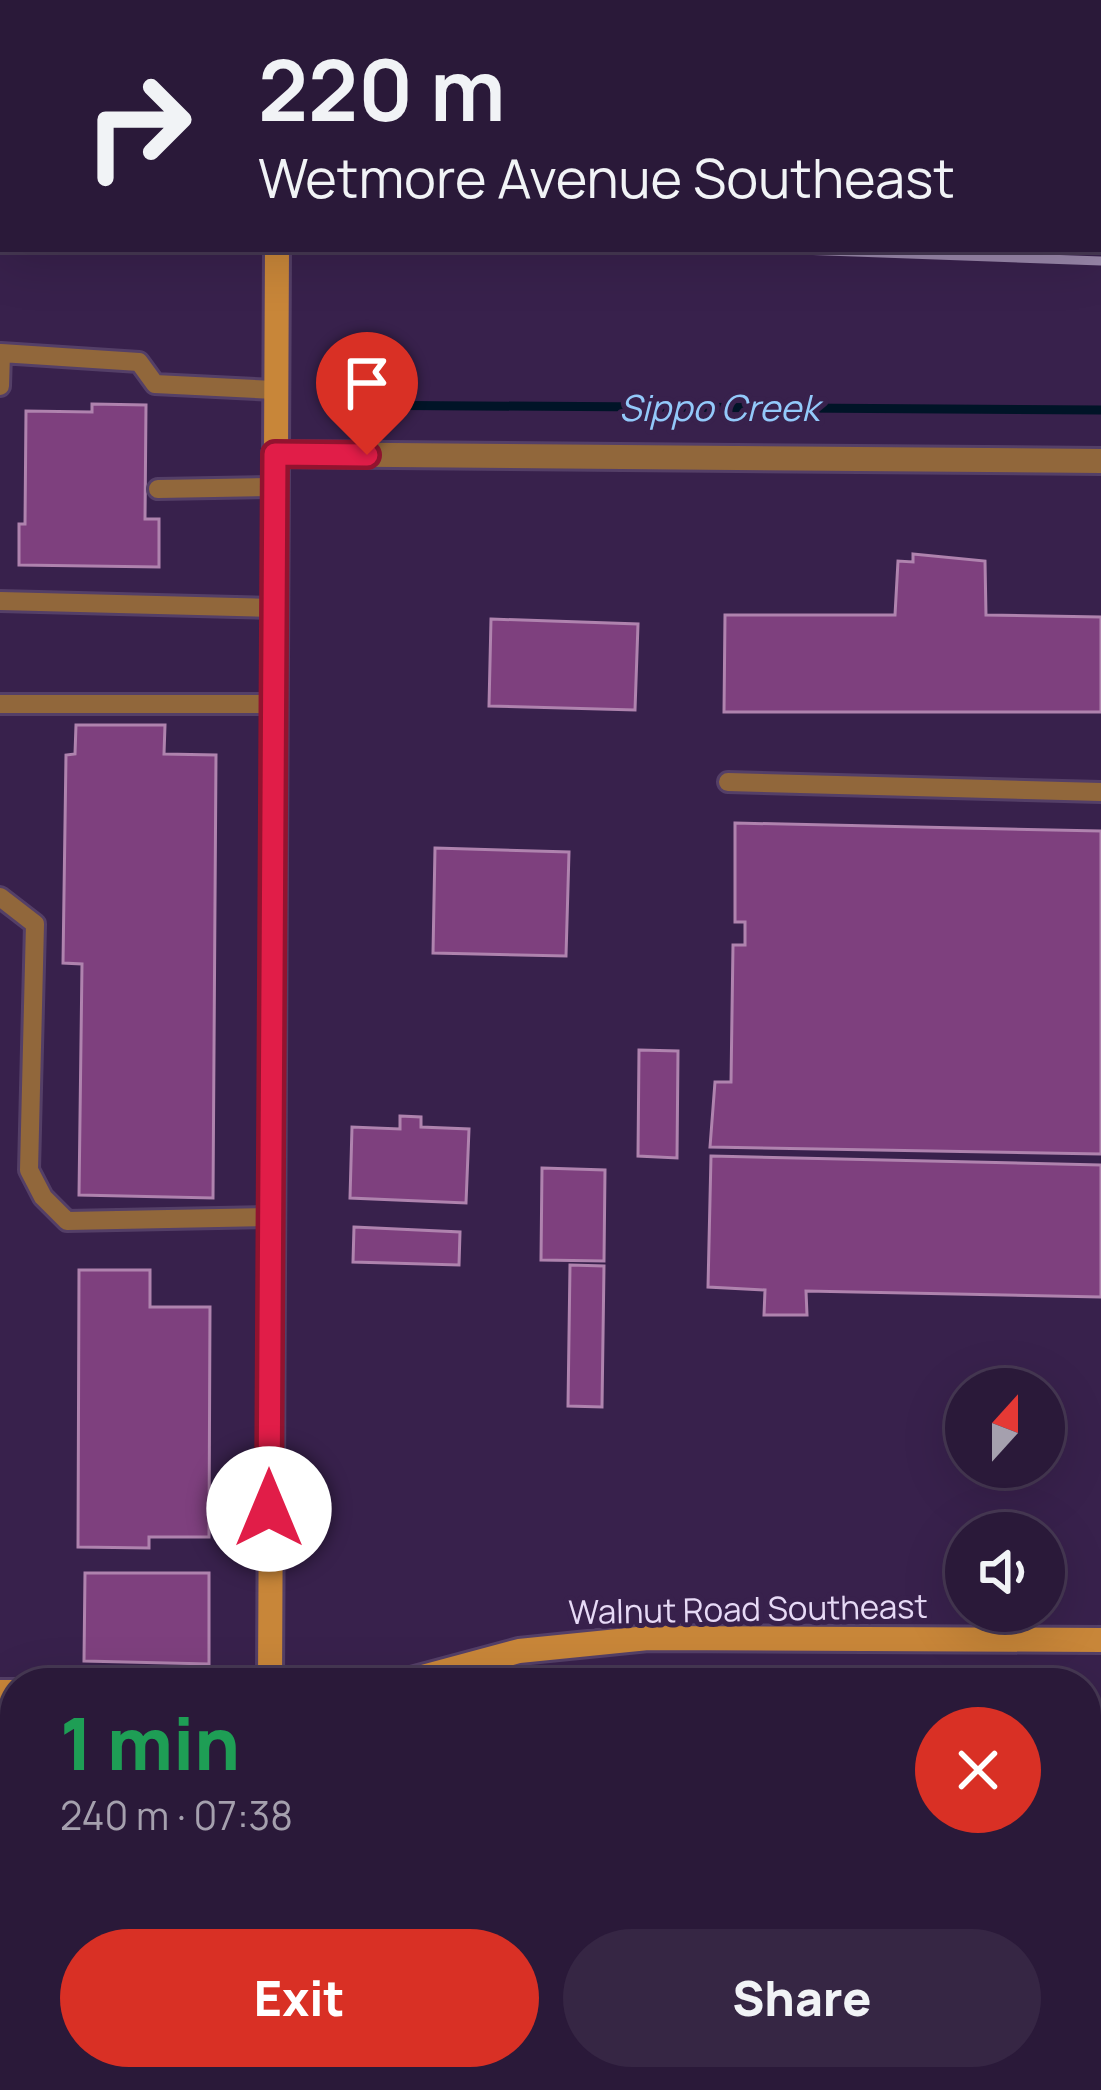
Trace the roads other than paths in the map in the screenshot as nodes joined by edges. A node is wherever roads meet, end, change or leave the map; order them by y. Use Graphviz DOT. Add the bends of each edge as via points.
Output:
graph roads {
  1 [pos="277,252"];
  2 [pos="0,386"];
  3 [pos="274,390"];
  4 [pos="275,454"];
  5 [pos="1101,461"];
  6 [pos="274,487"];
  7 [pos="158,489"];
  8 [pos="0,601"];
  9 [pos="274,608"];
  10 [pos="0,704"];
  11 [pos="273,704"];
  12 [pos="728,782"];
  13 [pos="1101,792"];
  14 [pos="0,897"];
  15 [pos="269,1217"];
  16 [pos="1101,1640"];
  17 [pos="270,1668"];
  18 [pos="456,1668"];
  1 -- 3 [label="main road"];
  2 -- 3 [label="lane" via="1,353 139,362 155,385"];
  3 -- 4 [label="main road"];
  4 -- 5 [label="street"];
  4 -- 6 [label="main road"];
  6 -- 7 [label="lane"];
  6 -- 9 [label="main road"];
  8 -- 9 [label="lane"];
  9 -- 11 [label="main road"];
  10 -- 11 [label="lane"];
  11 -- 15 [label="main road"];
  12 -- 13 [label="lane"];
  14 -- 15 [label="lane" via="35,924 29,1170 43,1198 67,1221"];
  15 -- 17 [label="main road"];
  16 -- 18 [label="main road, Walnut Road Southeast" via="628,1639 519,1651"];
}
